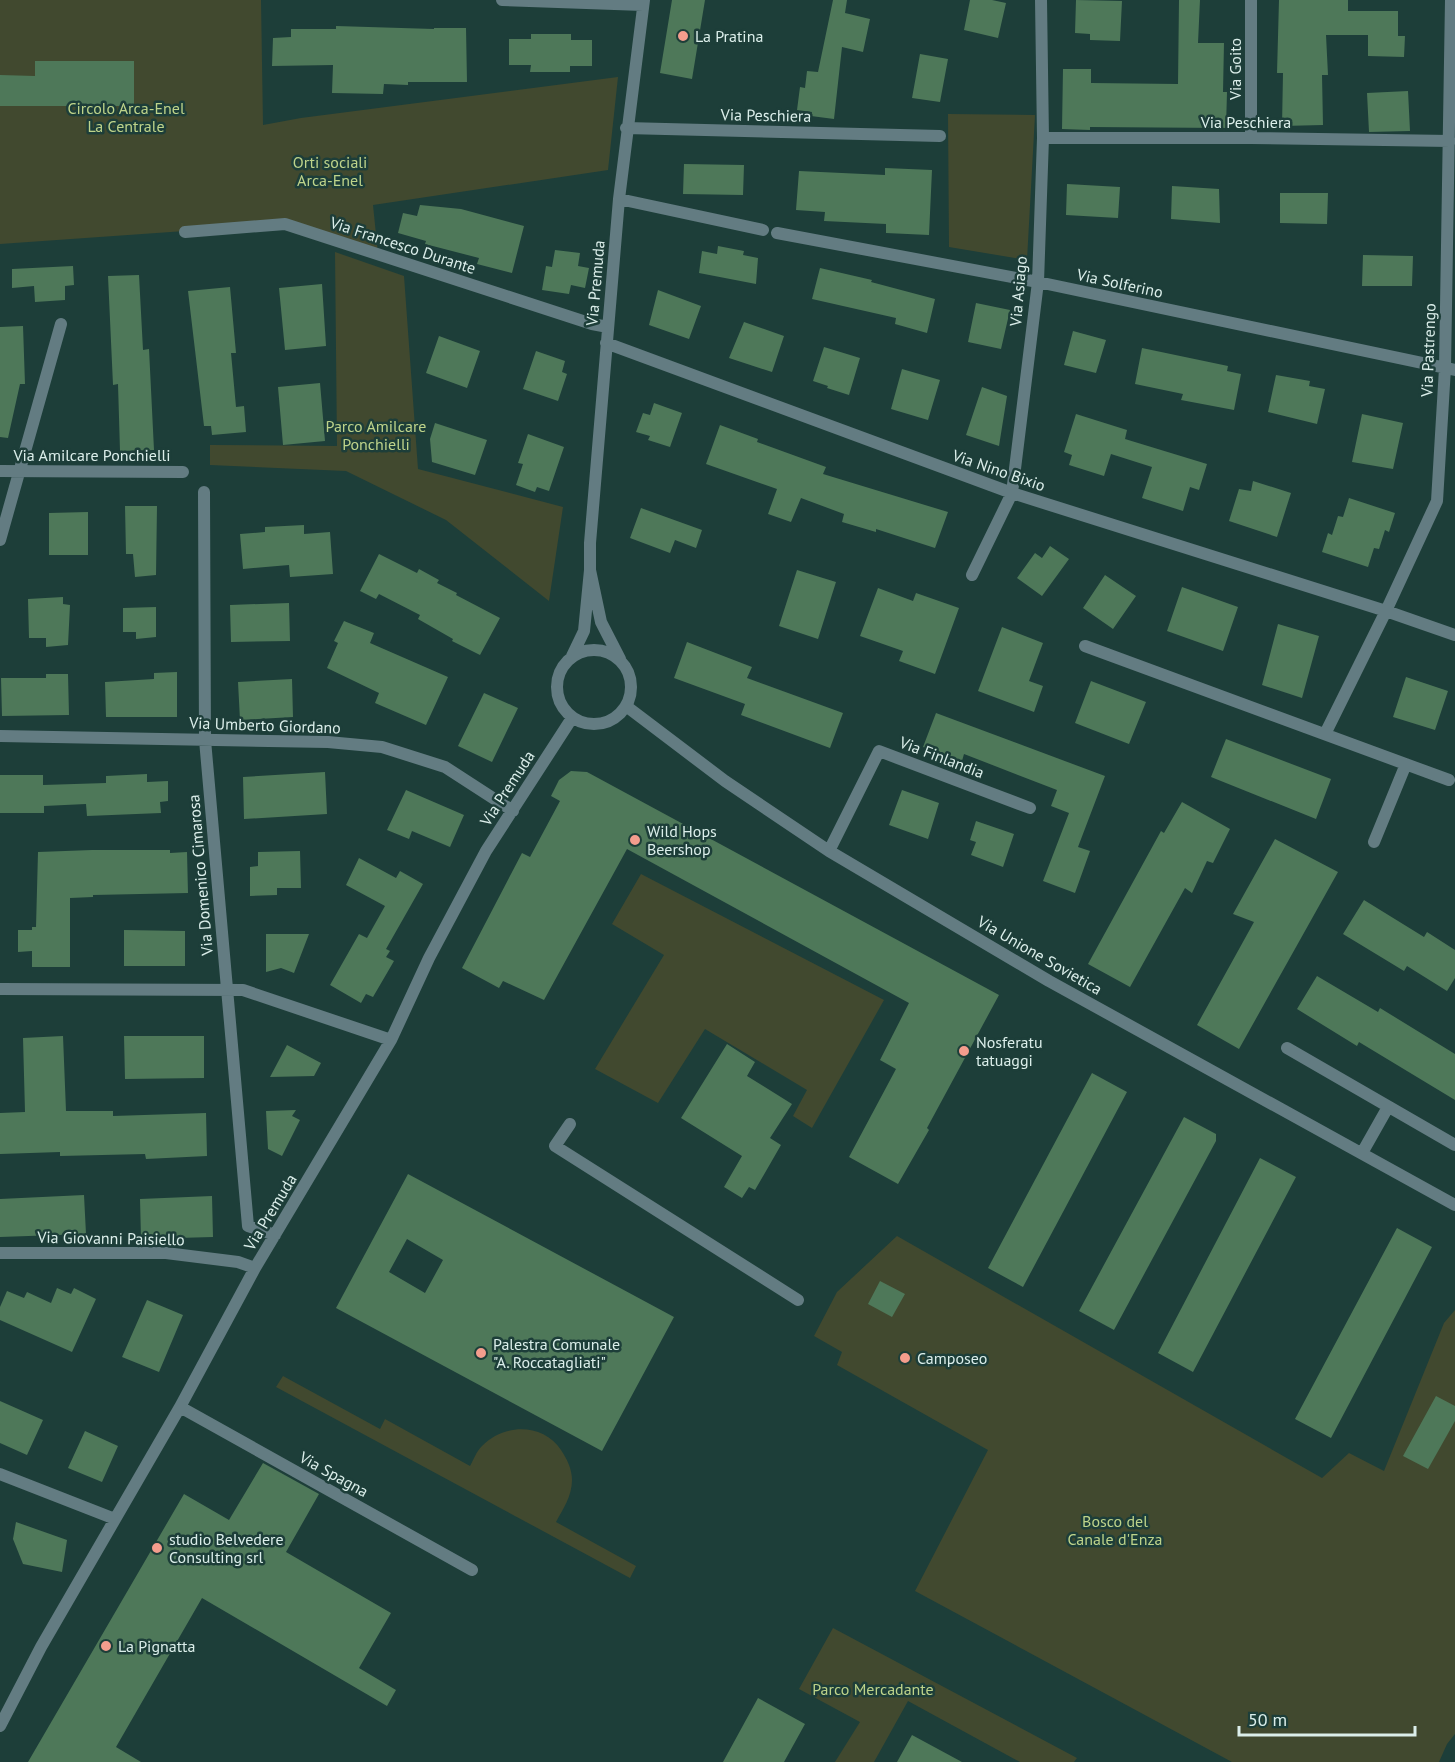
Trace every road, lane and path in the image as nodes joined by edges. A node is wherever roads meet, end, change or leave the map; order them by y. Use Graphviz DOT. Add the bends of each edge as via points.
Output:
graph roads {
  1 [pos="502,0"];
  2 [pos="1041,0"];
  3 [pos="1251,0"];
  4 [pos="1450,0"];
  5 [pos="643,2"];
  6 [pos="1452,79"];
  7 [pos="626,128"];
  8 [pos="940,136"];
  9 [pos="1043,138"];
  10 [pos="1251,138"];
  11 [pos="1450,141"];
  12 [pos="619,199"];
  13 [pos="762,230"];
  14 [pos="184,232"];
  15 [pos="777,233"];
  16 [pos="1038,282"];
  17 [pos="61,324"];
  18 [pos="608,327"];
  19 [pos="606,343"];
  20 [pos="1450,369"];
  21 [pos="0,471"];
  22 [pos="18,471"];
  23 [pos="183,472"];
  24 [pos="204,492"];
  25 [pos="1012,493"];
  26 [pos="0,540"];
  27 [pos="590,570"];
  28 [pos="972,575"];
  29 [pos="1386,611"];
  30 [pos="1455,635"];
  31 [pos="1085,646"];
  32 [pos="572,657"];
  33 [pos="622,662"];
  34 [pos="626,706"];
  35 [pos="572,718"];
  36 [pos="1325,734"];
  37 [pos="0,736"];
  38 [pos="205,740"];
  39 [pos="1406,764"];
  40 [pos="1449,780"];
  41 [pos="1030,808"];
  42 [pos="513,811"];
  43 [pos="1374,842"];
  44 [pos="829,852"];
  45 [pos="0,989"];
  46 [pos="226,990"];
  47 [pos="391,1040"];
  48 [pos="1287,1048"];
  49 [pos="1388,1107"];
  50 [pos="570,1124"];
  51 [pos="1455,1145"];
  52 [pos="1362,1153"];
  53 [pos="1455,1205"];
  54 [pos="276,1235"];
  55 [pos="0,1253"];
  56 [pos="255,1268"];
  57 [pos="798,1300"];
  58 [pos="180,1407"];
  59 [pos="0,1474"];
  60 [pos="115,1519"];
  61 [pos="472,1570"];
  62 [pos="0,1726"];
  1 -- 5 [label="street"];
  2 -- 9 [label="street, Via Asiago"];
  3 -- 10 [label="street, Via Goito"];
  4 -- 6 [label="street, Via Pastrengo"];
  5 -- 7 [label="street, Via Premuda"];
  6 -- 11 [label="street, Via Pastrengo"];
  7 -- 8 [label="street, Via Peschiera"];
  7 -- 12 [label="street, Via Premuda"];
  9 -- 10 [label="street, Via Peschiera"];
  9 -- 16 [label="street, Via Asiago"];
  10 -- 11 [label="street, Via Peschiera"];
  11 -- 20 [label="street, Via Pastrengo"];
  12 -- 13 [label="street"];
  12 -- 18 [label="street, Via Premuda"];
  14 -- 18 [label="street, Via Francesco Durante" via="285,224"];
  15 -- 16 [label="street, Via Solferino"];
  16 -- 20 [label="street, Via Solferino"];
  16 -- 25 [label="street, Via Asiago"];
  17 -- 22 [label="street"];
  18 -- 19 [label="street, Via Premuda"];
  19 -- 25 [label="street, Via Nino Bixio"];
  19 -- 27 [label="street, Via Premuda"];
  20 -- 29 [label="street, Via Pastrengo" via="1437,501"];
  21 -- 22 [label="street, Via Amilcare Ponchielli"];
  22 -- 23 [label="street, Via Amilcare Ponchielli"];
  22 -- 26 [label="street"];
  24 -- 38 [label="street, Via Domenico Cimarosa"];
  25 -- 28 [label="street, Via Asiago"];
  25 -- 29 [label="street, Via Nino Bixio"];
  27 -- 32 [label="street, Via Premuda" via="584,631"];
  27 -- 33 [label="street, Via Premuda" via="601,622"];
  29 -- 30 [label="street, Via Nino Bixio"];
  29 -- 36 [label="street"];
  31 -- 36 [label="street"];
  32 -- 33 [label="street" via="602,650"];
  32 -- 35 [label="street, Via Premuda" via="562,667 556,689 564,710"];
  33 -- 34 [label="street, Via Premuda" via="631,684"];
  34 -- 35 [label="street" via="608,722 589,724"];
  34 -- 44 [label="street, Via Unione Sovietica" via="725,781"];
  35 -- 42 [label="street, Via Premuda"];
  36 -- 39 [label="street"];
  37 -- 38 [label="street, Via Umberto Giordano"];
  38 -- 42 [label="street, Via Umberto Giordano" via="382,747 445,767"];
  38 -- 46 [label="street, Via Domenico Cimarosa"];
  39 -- 40 [label="street"];
  39 -- 43 [label="street"];
  41 -- 44 [label="street, Via Finlandia" via="879,752"];
  42 -- 47 [label="street, Via Premuda" via="480,861"];
  44 -- 52 [label="street, Via Unione Sovietica" via="1049,981"];
  45 -- 46 [label="street"];
  46 -- 47 [label="street" via="243,990"];
  46 -- 54 [label="street, Via Domenico Cimarosa" via="248,1226"];
  47 -- 54 [label="street, Via Premuda"];
  48 -- 49 [label="street"];
  49 -- 51 [label="street"];
  49 -- 52 [label="street"];
  50 -- 57 [label="street" via="555,1146"];
  52 -- 53 [label="street, Via Unione Sovietica"];
  54 -- 56 [label="street, Via Premuda"];
  55 -- 56 [label="street, Via Giovanni Paisiello" via="166,1253 238,1262"];
  56 -- 58 [label="street, Via Premuda"];
  58 -- 60 [label="street, Via Premuda"];
  58 -- 61 [label="street, Via Spagna"];
  59 -- 60 [label="street"];
  60 -- 62 [label="street, Via Premuda"];
}
